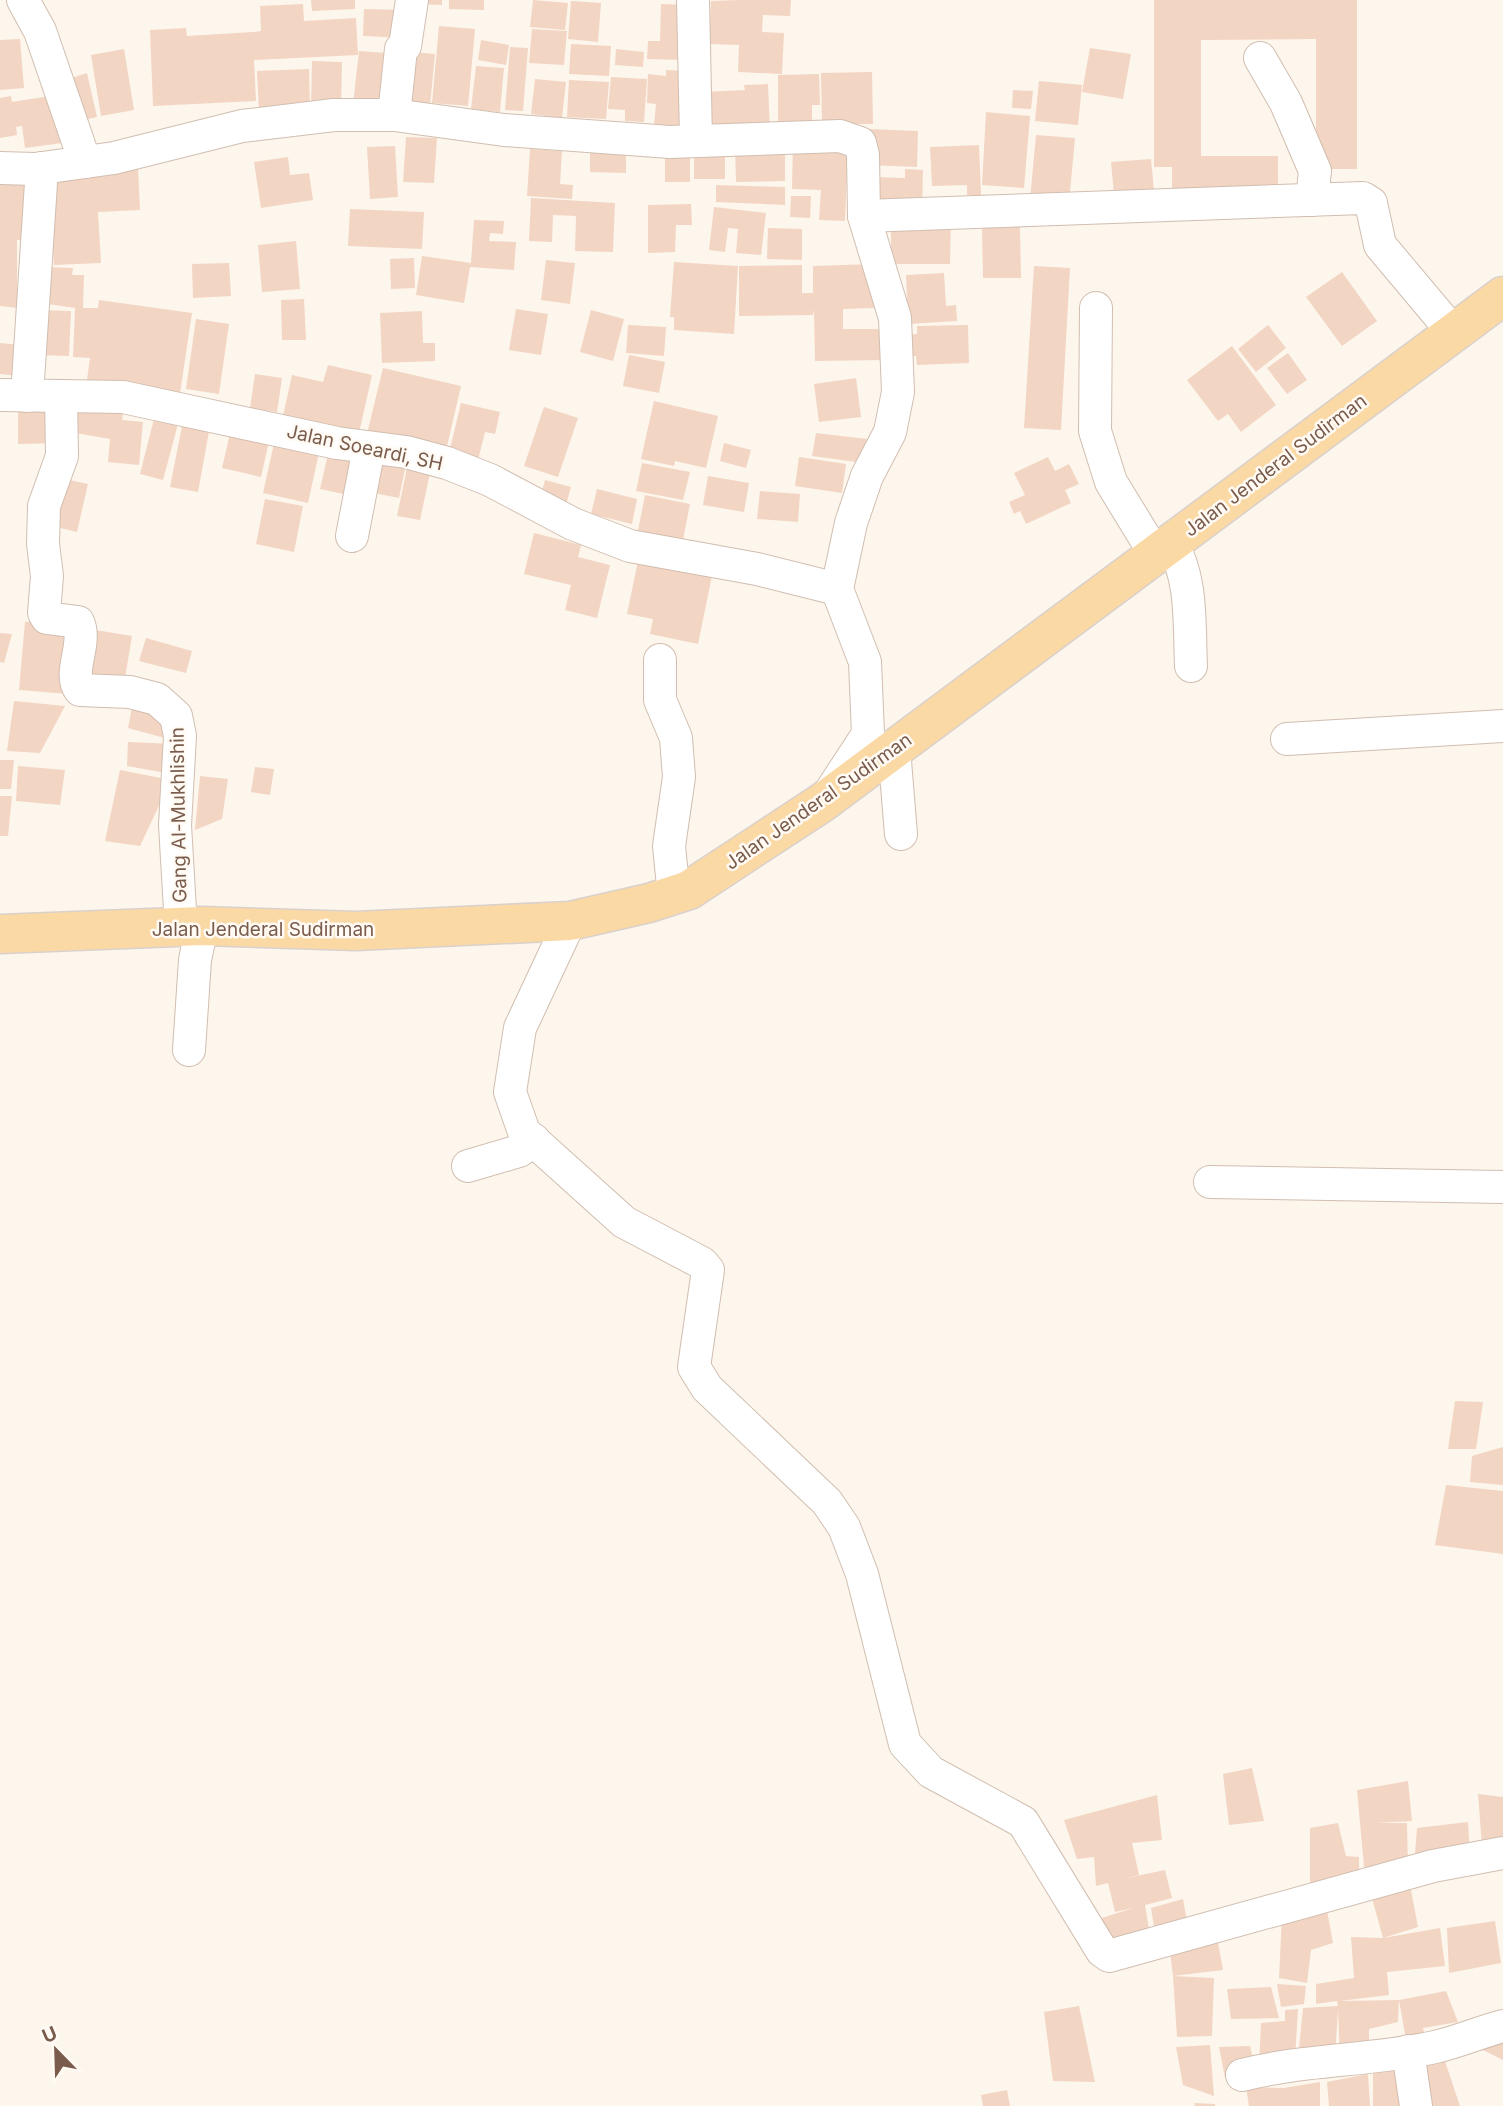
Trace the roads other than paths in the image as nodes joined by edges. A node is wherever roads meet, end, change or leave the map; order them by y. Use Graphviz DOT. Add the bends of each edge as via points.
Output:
graph roads {
  1 [pos="23,0"];
  2 [pos="412,0"];
  3 [pos="693,0"];
  4 [pos="1260,58"];
  5 [pos="394,115"];
  6 [pos="696,139"];
  7 [pos="85,162"];
  8 [pos="0,168"];
  9 [pos="42,168"];
  10 [pos="1312,200"];
  11 [pos="864,216"];
  12 [pos="1503,296"];
  13 [pos="1096,308"];
  14 [pos="1453,332"];
  15 [pos="14,395"];
  16 [pos="61,396"];
  17 [pos="369,448"];
  18 [pos="352,536"];
  19 [pos="1163,548"];
  20 [pos="837,589"];
  21 [pos="660,660"];
  22 [pos="1191,666"];
  23 [pos="1503,726"];
  24 [pos="1287,739"];
  25 [pos="894,749"];
  26 [pos="823,802"];
  27 [pos="901,834"];
  28 [pos="674,896"];
  29 [pos="570,921"];
  30 [pos="192,926"];
  31 [pos="0,934"];
  32 [pos="189,1050"];
  33 [pos="534,1140"];
  34 [pos="468,1166"];
  35 [pos="1210,1182"];
  36 [pos="1503,1187"];
  37 [pos="1503,1853"];
  38 [pos="1503,2026"];
  39 [pos="1408,2051"];
  40 [pos="1242,2075"];
  41 [pos="1416,2106"];
  1 -- 7 [label="street" via="40,31"];
  2 -- 5 [label="street"];
  3 -- 6 [label="street"];
  4 -- 10 [label="street" via="1286,103 1315,171"];
  5 -- 6 [label="street" via="504,130 670,142"];
  5 -- 7 [label="street" via="284,120"];
  6 -- 11 [label="street" via="852,138 863,149"];
  7 -- 9 [label="street"];
  8 -- 9 [label="street"];
  9 -- 15 [label="street"];
  10 -- 11 [label="street"];
  10 -- 14 [label="street" via="1363,198 1371,203 1380,245"];
  11 -- 20 [label="street" via="895,317 898,392 890,432 867,476 851,523"];
  12 -- 14 [label="main road, Jalan Jenderal Sudirman"];
  13 -- 19 [label="street" via="1094,431 1111,482"];
  14 -- 19 [label="main road, Jalan Jenderal Sudirman"];
  15 -- 16 [label="street, Jalan Soeardi, SH"];
  16 -- 17 [label="street, Jalan Soeardi, SH" via="123,397"];
  16 -- 30 [label="street, Gang Al-Mukhlishin" via="62,456 44,506 44,613 47,618 78,622 82,631 76,677 79,690 130,692 157,699 176,716 180,736 175,825"];
  17 -- 18 [label="street"];
  17 -- 20 [label="street, Jalan Soeardi, SH" via="447,463 573,524 630,546"];
  19 -- 22 [label="street" via="1182,561 1188,587"];
  19 -- 25 [label="main road, Jalan Jenderal Sudirman"];
  20 -- 26 [label="street" via="865,662 868,734"];
  21 -- 28 [label="street" via="660,700 676,738 679,777 669,846"];
  23 -- 24 [label="street"];
  25 -- 26 [label="main road, Jalan Jenderal Sudirman"];
  25 -- 27 [label="street"];
  26 -- 28 [label="main road, Jalan Jenderal Sudirman"];
  28 -- 29 [label="main road, Jalan Jenderal Sudirman"];
  29 -- 30 [label="main road, Jalan Jenderal Sudirman" via="356,931"];
  29 -- 33 [label="street" via="520,1028 511,1072 510,1092 524,1132"];
  30 -- 31 [label="main road, Jalan Jenderal Sudirman"];
  30 -- 32 [label="street" via="195,960"];
  33 -- 34 [label="street" via="519,1151"];
  33 -- 37 [label="street" via="624,1222 708,1270 694,1367 707,1388 827,1502 844,1527 862,1574 905,1744 931,1772 1023,1822 1102,1951 1110,1956 1433,1867"];
  35 -- 36 [label="street"];
  38 -- 39 [label="street" via="1437,2047"];
  39 -- 40 [label="street" via="1282,2065"];
  39 -- 41 [label="street"];
}
